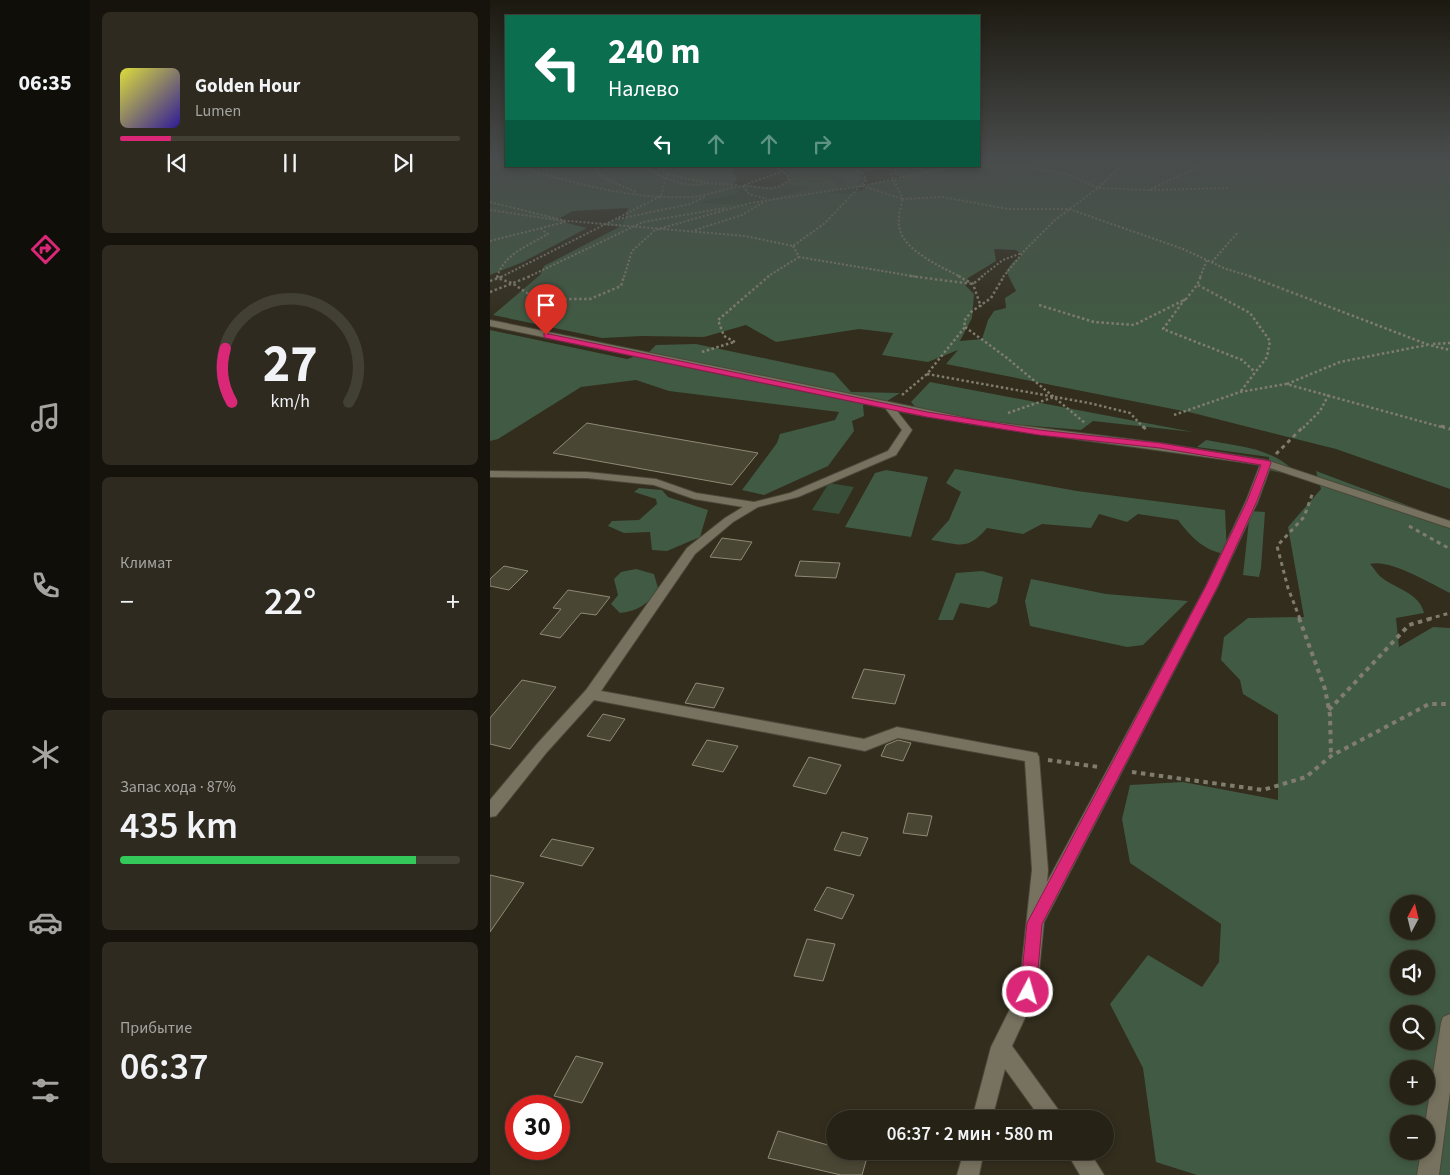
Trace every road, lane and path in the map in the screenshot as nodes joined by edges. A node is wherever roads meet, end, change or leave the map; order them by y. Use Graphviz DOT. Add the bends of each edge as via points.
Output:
graph roads {
  1 [pos="518,214"];
  2 [pos="539,214"];
  3 [pos="627,214"];
  4 [pos="642,214"];
  5 [pos="689,214"];
  6 [pos="712,214"];
  7 [pos="742,214"];
  8 [pos="834,214"];
  9 [pos="899,214"];
  10 [pos="1063,214"];
  11 [pos="1082,214"];
  12 [pos="612,220"];
  13 [pos="569,221"];
  14 [pos="600,225"];
  15 [pos="628,227"];
  16 [pos="541,229"];
  17 [pos="655,230"];
  18 [pos="692,231"];
  19 [pos="1238,232"];
  20 [pos="490,241"];
  21 [pos="793,246"];
  22 [pos="1023,252"];
  23 [pos="799,256"];
  24 [pos="1207,260"];
  25 [pos="1212,262"];
  26 [pos="497,278"];
  27 [pos="490,281"];
  28 [pos="512,283"];
  29 [pos="973,284"];
  30 [pos="1197,285"];
  31 [pos="490,292"];
  32 [pos="1186,299"];
  33 [pos="1039,305"];
  34 [pos="981,308"];
  35 [pos="490,323"];
  36 [pos="965,327"];
  37 [pos="735,342"];
  38 [pos="1450,343"];
  39 [pos="1429,345"];
  40 [pos="1450,350"];
  41 [pos="1255,372"];
  42 [pos="927,374"];
  43 [pos="1286,384"];
  44 [pos="1240,392"];
  45 [pos="1329,394"];
  46 [pos="1054,396"];
  47 [pos="888,406"];
  48 [pos="1174,415"];
  49 [pos="977,423"];
  50 [pos="1450,429"];
  51 [pos="1110,440"];
  52 [pos="1160,446"];
  53 [pos="1266,463"];
  54 [pos="490,474"];
  55 [pos="1314,491"];
  56 [pos="754,505"];
  57 [pos="1450,524"];
  58 [pos="1450,613"];
  59 [pos="591,694"];
  60 [pos="1450,704"];
  61 [pos="1329,710"];
  62 [pos="1331,756"];
  63 [pos="1032,757"];
  64 [pos="1116,769"];
  65 [pos="490,811"];
  66 [pos="1035,923"];
  67 [pos="1450,1023"];
  68 [pos="1001,1047"];
  69 [pos="984,1110"];
  70 [pos="1046,1110"];
  71 [pos="972,1160"];
  72 [pos="1082,1160"];
  73 [pos="968,1175"];
  74 [pos="1093,1175"];
  75 [pos="1428,1175"];
  1 -- 13 [label="path"];
  2 -- 13 [label="path"];
  3 -- 12 [label="path"];
  4 -- 12 [label="path"];
  5 -- 15 [label="path"];
  6 -- 17 [label="path"];
  7 -- 18 [label="path"];
  8 -- 21 [label="path"];
  9 -- 29 [label="path" via="901,235 923,256"];
  10 -- 22 [label="path"];
  11 -- 24 [label="path"];
  12 -- 14 [label="path"];
  13 -- 14 [label="path"];
  13 -- 16 [label="path"];
  14 -- 15 [label="path"];
  14 -- 26 [label="path"];
  15 -- 17 [label="path"];
  15 -- 28 [label="path"];
  16 -- 20 [label="path"];
  16 -- 26 [label="path" via="548,234 505,261 498,268"];
  17 -- 18 [label="path"];
  17 -- 28 [label="path" via="632,251 621,286 590,300 536,299"];
  18 -- 21 [label="path" via="745,236"];
  19 -- 25 [label="path"];
  21 -- 23 [label="path"];
  22 -- 29 [label="path" via="1003,260"];
  22 -- 34 [label="path"];
  23 -- 29 [label="path"];
  23 -- 37 [label="path" via="761,281 718,320 724,336"];
  24 -- 25 [label="path"];
  24 -- 30 [label="path"];
  25 -- 39 [label="path"];
  26 -- 27 [label="path"];
  26 -- 28 [label="path"];
  28 -- 31 [label="path"];
  29 -- 34 [label="path"];
  30 -- 32 [label="path"];
  30 -- 41 [label="path" via="1240,305 1254,317 1270,341 1267,357"];
  32 -- 33 [label="path" via="1134,325 1094,322"];
  32 -- 41 [label="path" via="1163,329 1242,360"];
  34 -- 36 [label="path" via="970,312 964,320"];
  35 -- 47 [label="street"];
  36 -- 42 [label="path"];
  36 -- 46 [label="path"];
  38 -- 39 [label="path"];
  39 -- 40 [label="path"];
  39 -- 43 [label="path" via="1340,362"];
  41 -- 44 [label="path"];
  42 -- 46 [label="path"];
  42 -- 47 [label="path"];
  43 -- 44 [label="path"];
  43 -- 45 [label="path"];
  44 -- 48 [label="path"];
  45 -- 50 [label="path"];
  45 -- 53 [label="path" via="1320,411"];
  46 -- 49 [label="path"];
  46 -- 51 [label="path" via="1074,415"];
  46 -- 52 [label="path" via="1130,413"];
  47 -- 49 [label="street"];
  47 -- 56 [label="street" via="907,430 892,453 794,495"];
  49 -- 51 [label="street"];
  51 -- 52 [label="street"];
  52 -- 53 [label="street"];
  53 -- 57 [label="street"];
  53 -- 64 [label="street" via="1212,586"];
  54 -- 56 [label="street" via="587,475 656,482 694,496"];
  55 -- 61 [label="path" via="1304,517 1277,546 1282,573"];
  56 -- 59 [label="street" via="729,520 691,551"];
  58 -- 61 [label="path" via="1409,625"];
  59 -- 63 [label="street" via="865,745 898,732"];
  59 -- 65 [label="street"];
  60 -- 62 [label="path" via="1429,704"];
  61 -- 62 [label="path"];
  62 -- 64 [label="path" via="1306,777 1263,790"];
  63 -- 64 [label="path"];
  63 -- 66 [label="street" via="1040,870"];
  64 -- 66 [label="street"];
  66 -- 68 [label="street" via="1028,992"];
  67 -- 75 [label="street"];
  68 -- 69 [label="street"];
  68 -- 70 [label="street"];
  71 -- 73 [label="street"];
  72 -- 74 [label="street"];
}
